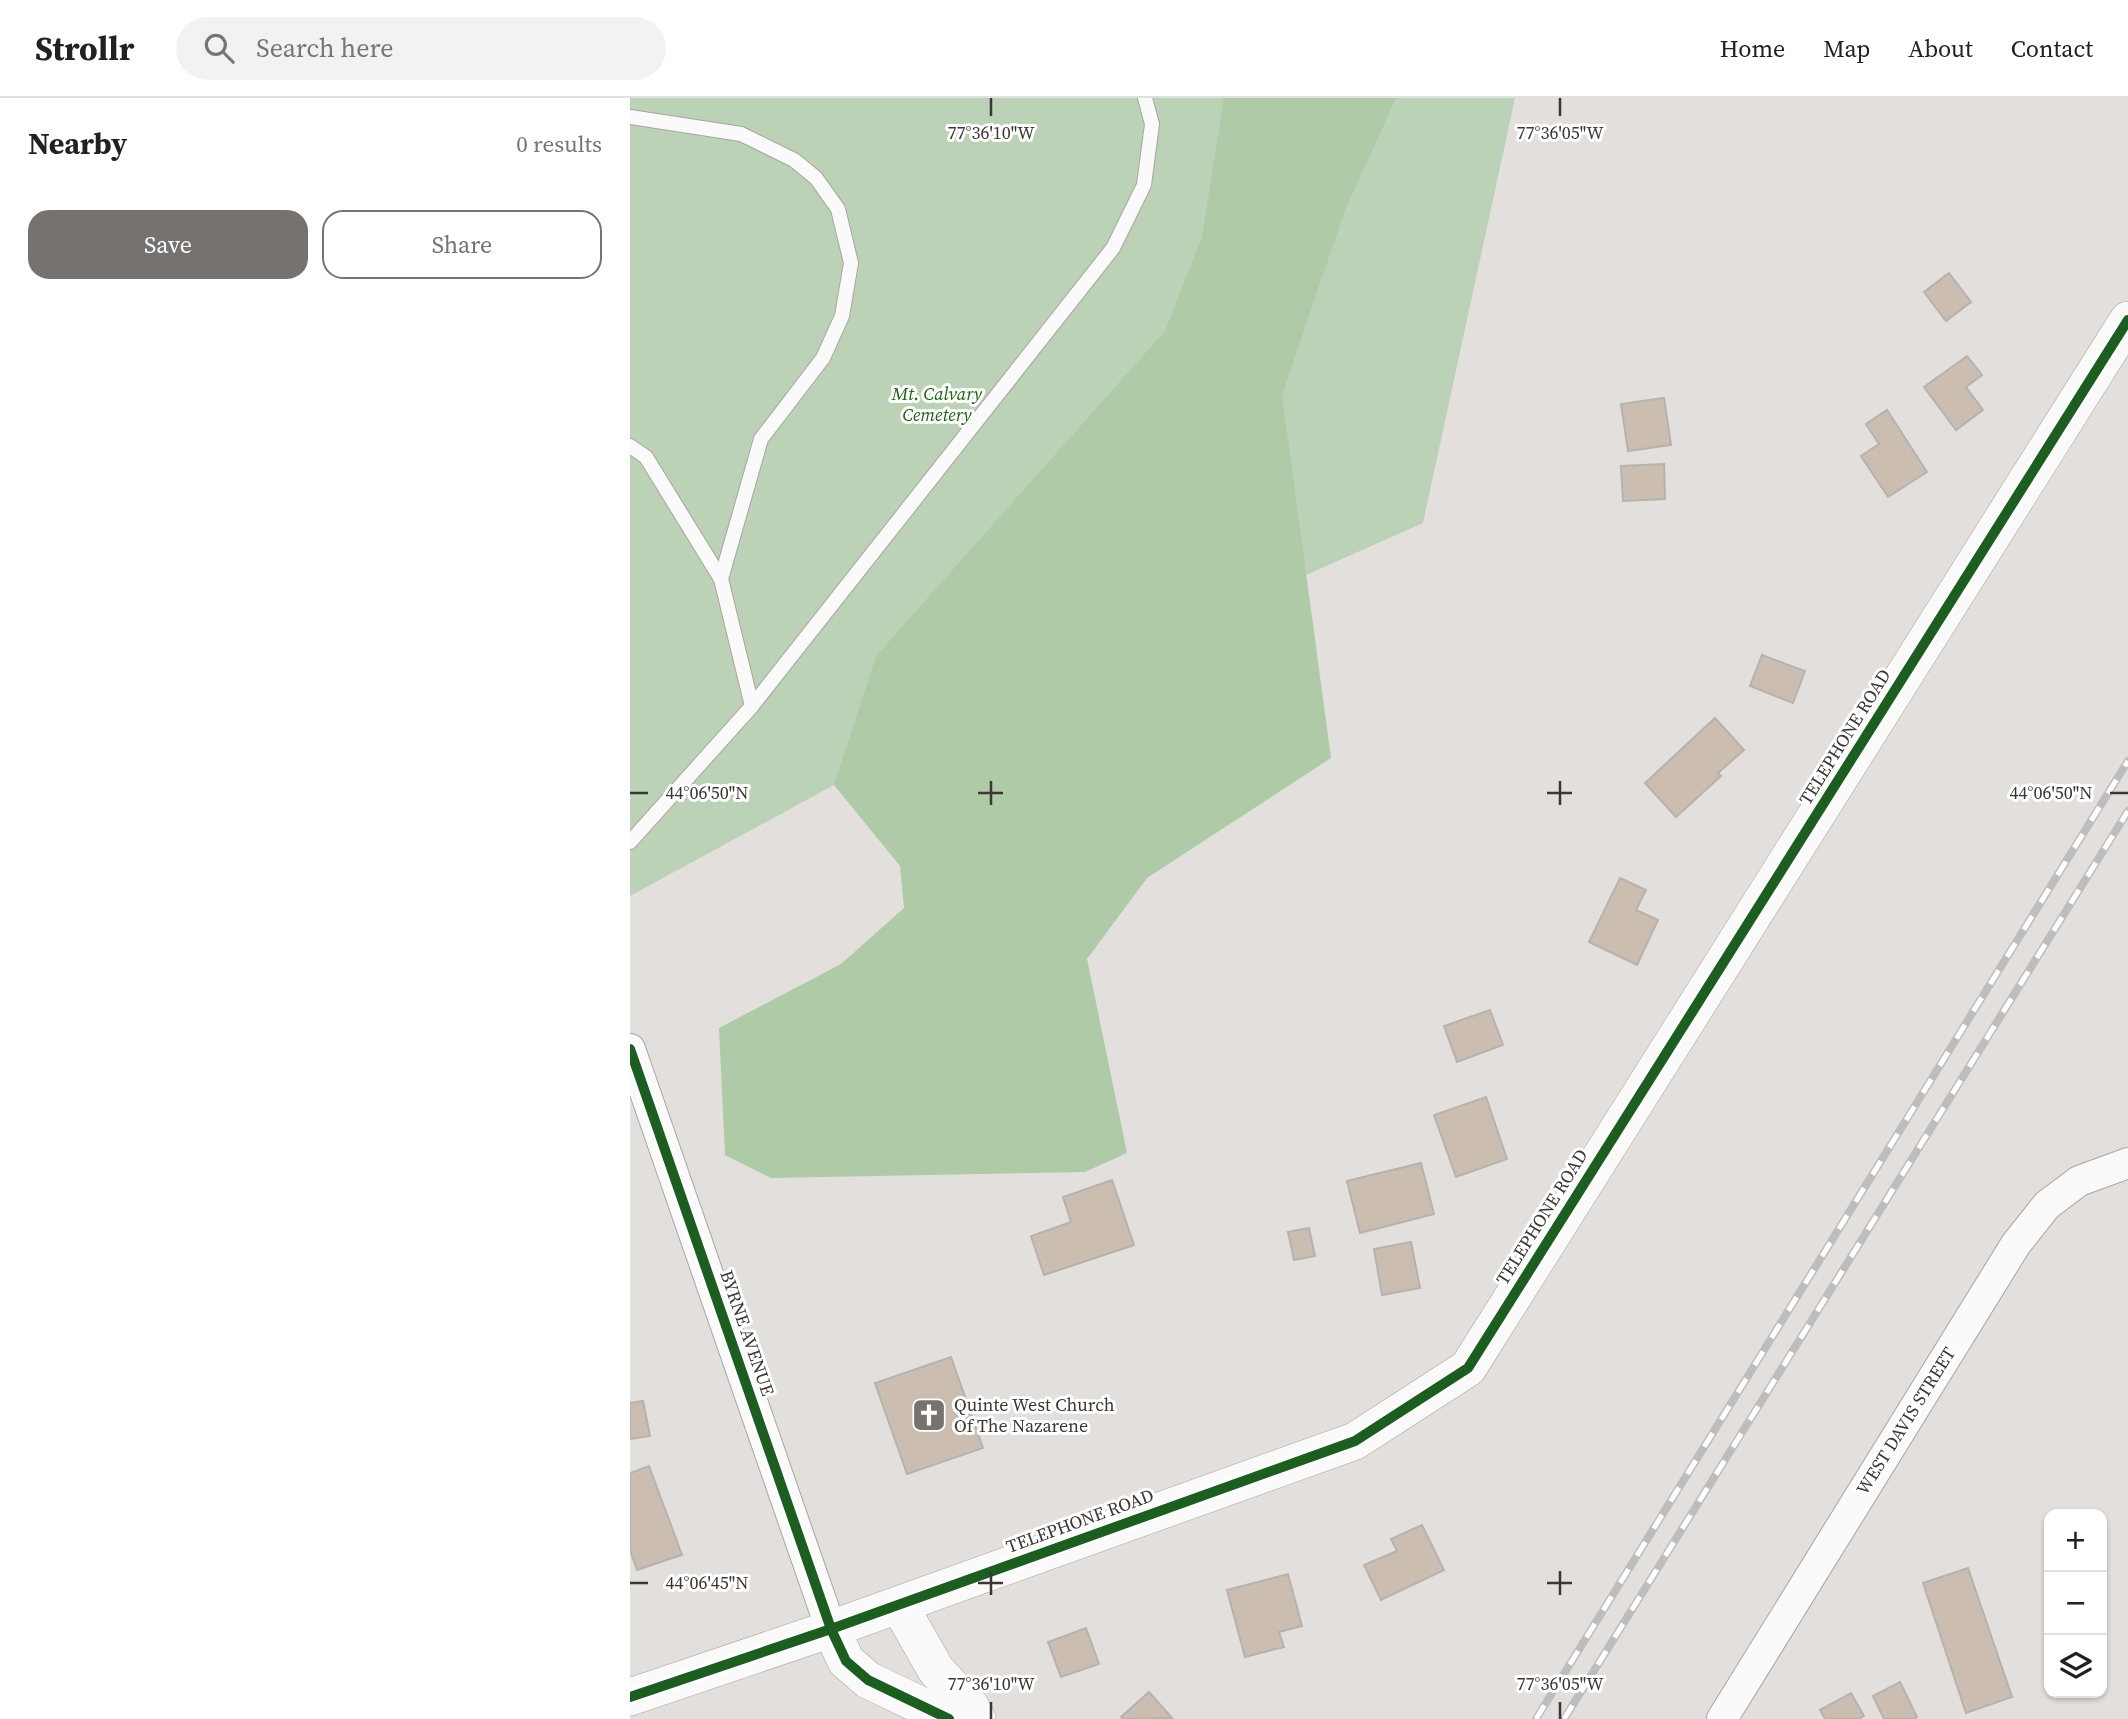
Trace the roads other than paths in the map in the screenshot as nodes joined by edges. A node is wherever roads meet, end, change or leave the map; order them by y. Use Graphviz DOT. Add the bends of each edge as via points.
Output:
graph roads {
  1 [pos="1144,98"];
  2 [pos="630,117"];
  3 [pos="2128,320"];
  4 [pos="630,446"];
  5 [pos="721,579"];
  6 [pos="752,706"];
  7 [pos="630,842"];
  8 [pos="630,1049"];
  9 [pos="2128,1163"];
  10 [pos="899,1605"];
  11 [pos="831,1629"];
  12 [pos="630,1697"];
  13 [pos="949,1719"];
  14 [pos="977,1719"];
  15 [pos="1722,1719"];
  1 -- 6 [label="lane" via="1152,124 1144,185 1113,248"];
  2 -- 5 [label="lane" via="741,134 794,160 816,178 838,209 851,263 842,316 822,358 761,439"];
  3 -- 10 [label="street, TELEPHONE ROAD" via="1468,1368 1355,1441"];
  4 -- 5 [label="lane" via="646,457"];
  5 -- 6 [label="lane"];
  6 -- 7 [label="lane"];
  8 -- 11 [label="street, BYRNE AVENUE"];
  9 -- 15 [label="street, WEST DAVIS STREET" via="2079,1181 2047,1205 2016,1244"];
  10 -- 11 [label="street, TELEPHONE ROAD"];
  10 -- 14 [label="street" via="936,1670 971,1706"];
  11 -- 12 [label="street, TELEPHONE ROAD"];
  11 -- 13 [label="street" via="846,1661 868,1680"];
}
